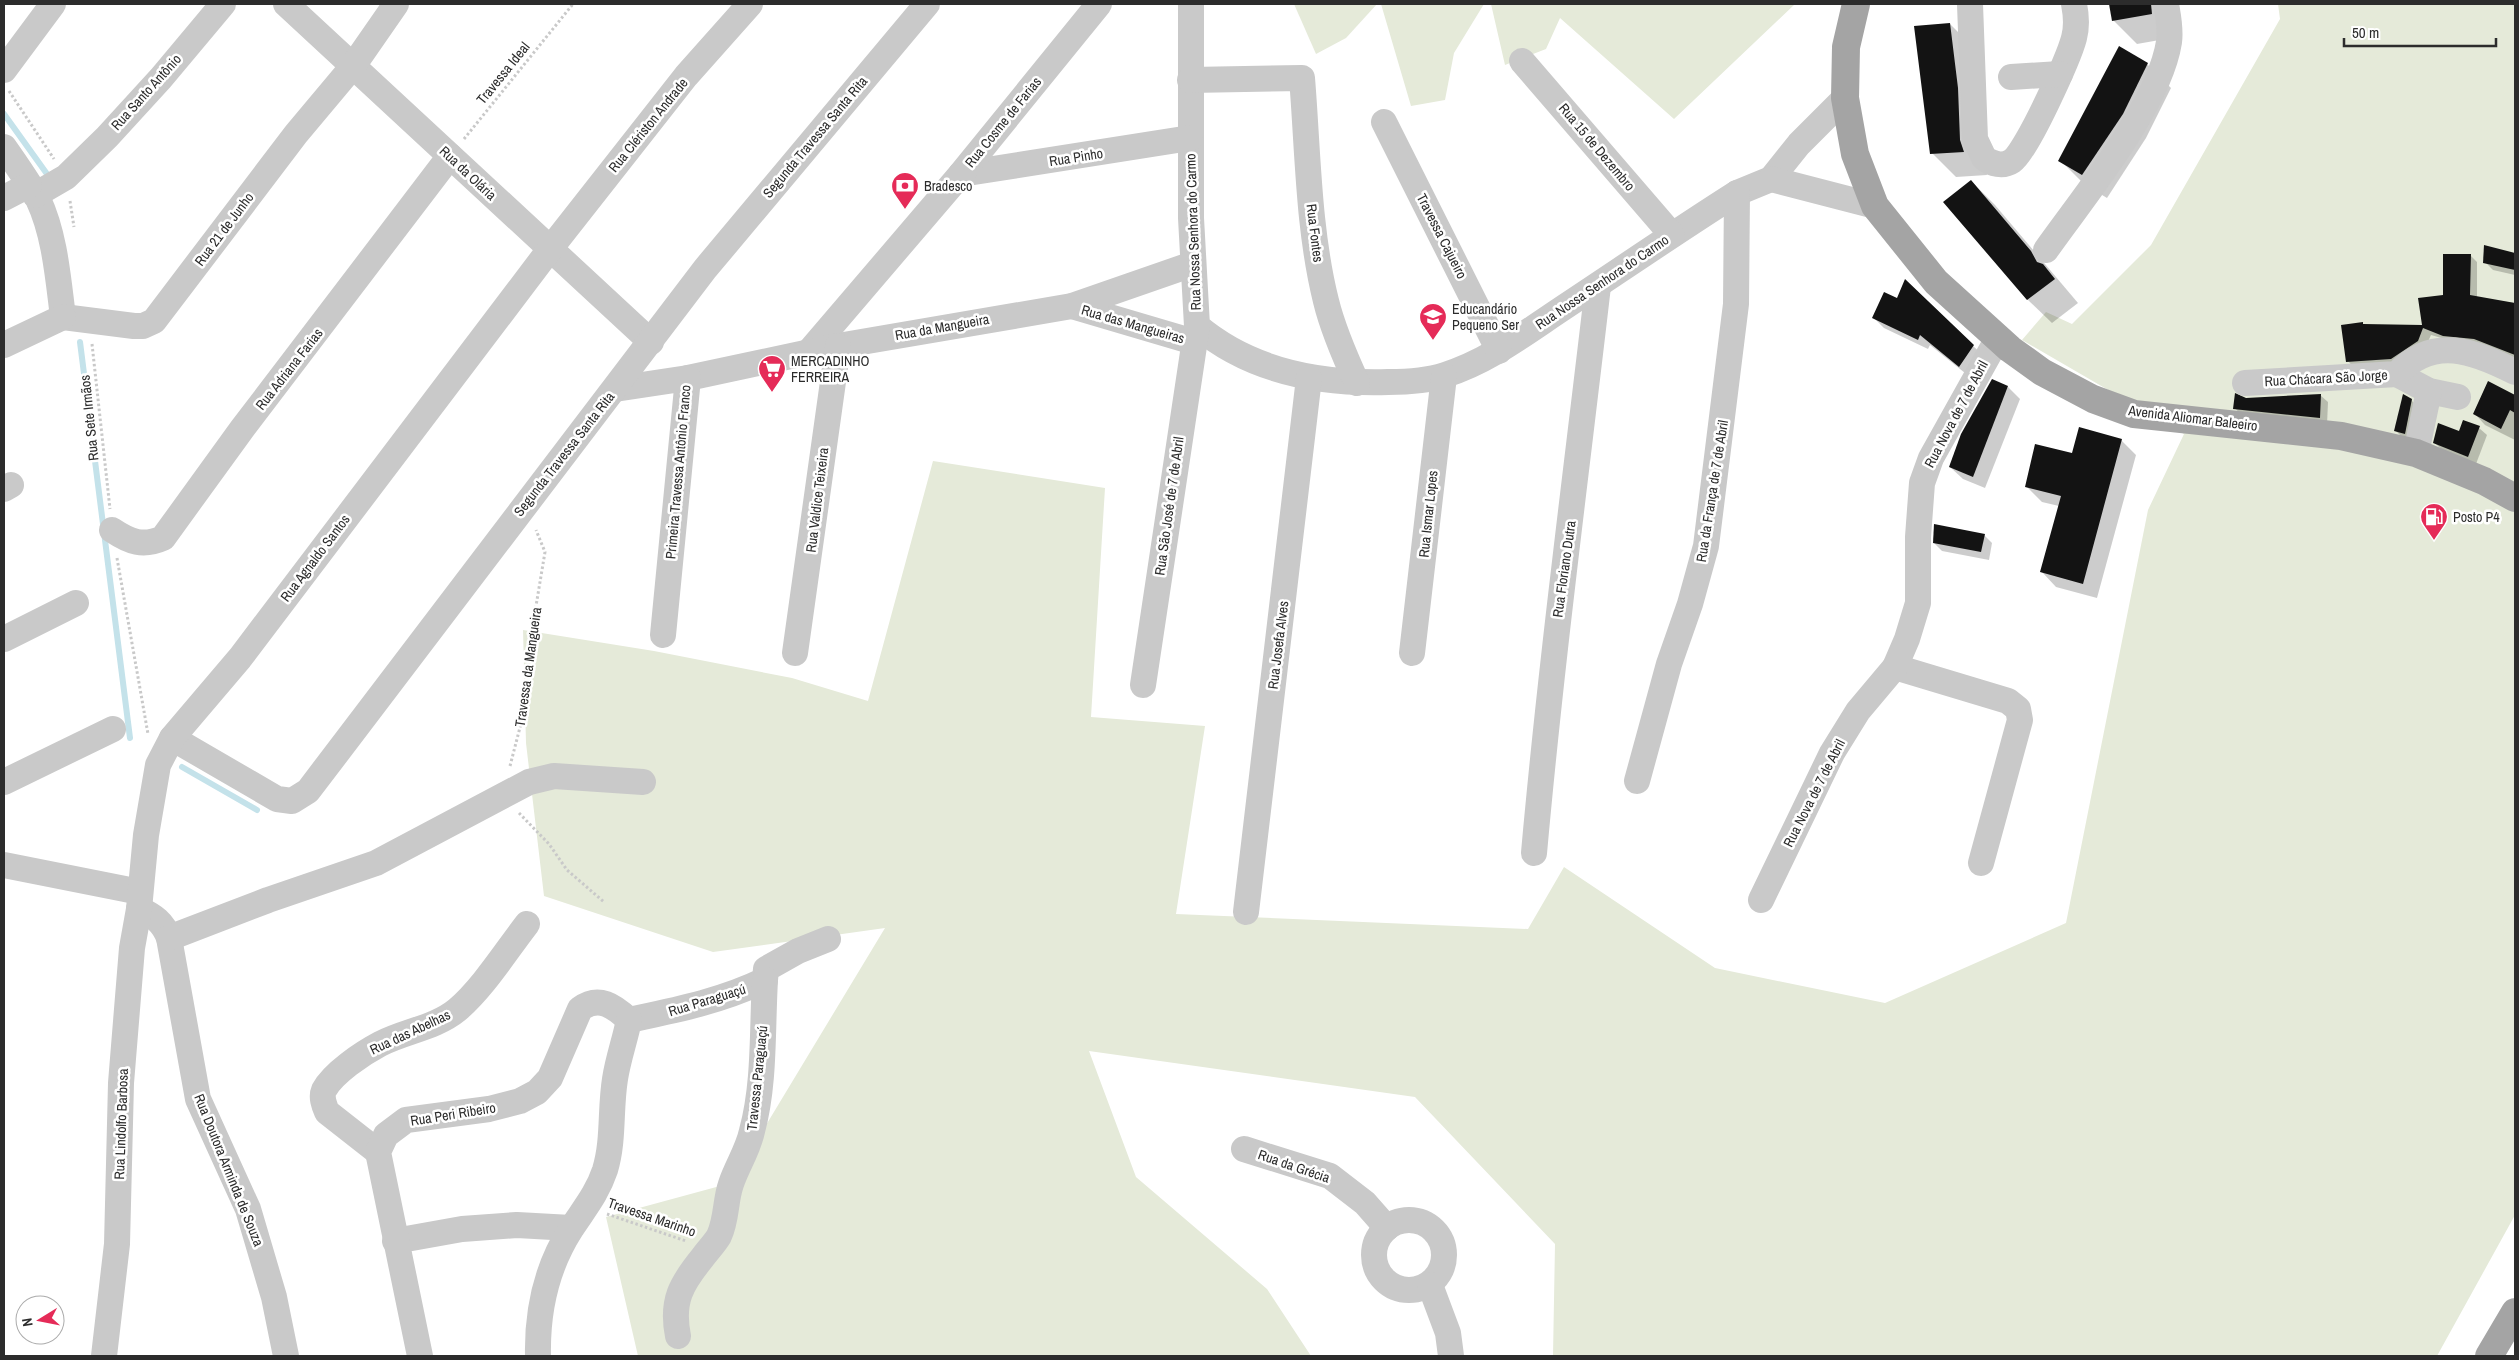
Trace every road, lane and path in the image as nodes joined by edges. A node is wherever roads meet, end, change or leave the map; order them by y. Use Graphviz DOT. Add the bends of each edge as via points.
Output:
graph roads {
  1 [pos="53,4"];
  2 [pos="223,4"];
  3 [pos="286,4"];
  4 [pos="396,4"];
  5 [pos="573,4"];
  6 [pos="750,4"];
  7 [pos="927,4"];
  8 [pos="1099,4"];
  9 [pos="1191,4"];
  10 [pos="1856,4"];
  11 [pos="1970,4"];
  12 [pos="2074,4"];
  13 [pos="2166,4"];
  14 [pos="1522,61"];
  15 [pos="353,66"];
  16 [pos="4,70"];
  17 [pos="2060,74"];
  18 [pos="2012,77"];
  19 [pos="1190,80"];
  20 [pos="4,84"];
  21 [pos="1845,98"];
  22 [pos="1384,122"];
  23 [pos="1190,138"];
  24 [pos="4,147"];
  25 [pos="450,156"];
  26 [pos="961,174"];
  27 [pos="66,177"];
  28 [pos="1771,179"];
  29 [pos="32,190"];
  30 [pos="1737,193"];
  31 [pos="4,198"];
  32 [pos="1875,206"];
  33 [pos="75,234"];
  34 [pos="1672,235"];
  35 [pos="550,249"];
  36 [pos="2046,250"];
  37 [pos="1193,264"];
  38 [pos="1598,286"];
  39 [pos="1072,306"];
  40 [pos="63,317"];
  41 [pos="89,319"];
  42 [pos="1196,334"];
  43 [pos="1998,338"];
  44 [pos="651,342"];
  45 [pos="4,344"];
  46 [pos="838,346"];
  47 [pos="1499,350"];
  48 [pos="808,352"];
  49 [pos="2515,372"];
  50 [pos="2397,374"];
  51 [pos="1444,376"];
  52 [pos="688,378"];
  53 [pos="1309,378"];
  54 [pos="1357,383"];
  55 [pos="2245,383"];
  56 [pos="615,389"];
  57 [pos="2429,391"];
  58 [pos="2458,397"];
  59 [pos="2416,453"];
  60 [pos="2515,498"];
  61 [pos="526,504"];
  62 [pos="112,530"];
  63 [pos="76,603"];
  64 [pos="663,635"];
  65 [pos="4,638"];
  66 [pos="795,653"];
  67 [pos="1412,653"];
  68 [pos="1895,667"];
  69 [pos="1143,685"];
  70 [pos="113,730"];
  71 [pos="172,738"];
  72 [pos="158,765"];
  73 [pos="1637,781"];
  74 [pos="4,782"];
  75 [pos="643,782"];
  76 [pos="503,795"];
  77 [pos="1534,853"];
  78 [pos="1981,863"];
  79 [pos="4,865"];
  80 [pos="1760,900"];
  81 [pos="139,901"];
  82 [pos="604,902"];
  83 [pos="1246,912"];
  84 [pos="527,924"];
  85 [pos="169,938"];
  86 [pos="828,939"];
  87 [pos="765,980"];
  88 [pos="629,1020"];
  89 [pos="1244,1149"];
  90 [pos="378,1152"];
  91 [pos="588,1207"];
  92 [pos="571,1228"];
  93 [pos="1387,1228"];
  94 [pos="395,1241"];
  95 [pos="709,1249"];
  96 [pos="1430,1285"];
  97 [pos="2515,1312"];
  98 [pos="678,1336"];
  99 [pos="2494,1353"];
  100 [pos="104,1356"];
  101 [pos="286,1356"];
  102 [pos="420,1356"];
  103 [pos="538,1356"];
  104 [pos="1451,1356"];
  1 -- 16 [label="street"];
  2 -- 27 [label="street, Rua Santo Antônio" via="161,78"];
  3 -- 15 [label="street, Rua da Olária"];
  4 -- 15 [label="street, Rua 21 de Junho"];
  5 -- 25 [label="path, Travessa Ideal"];
  6 -- 35 [label="street, Rua Clériston Andrade" via="680,84"];
  7 -- 44 [label="street, Segunda Travessa Santa Rita" via="705,269"];
  8 -- 26 [label="street, Rua Cosme de Farias"];
  9 -- 19 [label="street, Rua Nossa Senhora do Carmo"];
  10 -- 21 [label="main road, Avenida Aliomar Baleeiro" via="1846,47"];
  11 -- 17 [label="street" via="1975,139 1984,158 1999,165 2012,161 2022,149"];
  12 -- 17 [label="street" via="2074,38"];
  13 -- 36 [label="street" via="2169,39 2155,86 2120,145"];
  14 -- 34 [label="street, Rua 15 de Dezembro"];
  15 -- 25 [label="street, Rua da Olária"];
  15 -- 41 [label="street, Rua 21 de Junho" via="296,134 154,321 134,326"];
  17 -- 18 [label="street"];
  19 -- 23 [label="street, Rua Nossa Senhora do Carmo"];
  19 -- 54 [label="street, Rua Fontes" via="1302,78 1310,194 1324,293 1339,342"];
  20 -- 27 [label="path"];
  21 -- 28 [label="street, Rua Nossa Senhora do Carmo" via="1799,144"];
  21 -- 32 [label="main road, Avenida Aliomar Baleeiro" via="1855,154"];
  22 -- 47 [label="street, Travessa Cajueiro"];
  23 -- 26 [label="street, Rua Pinho"];
  23 -- 37 [label="street, Rua Nossa Senhora do Carmo"];
  24 -- 29 [label="street"];
  25 -- 35 [label="street, Rua da Olária"];
  25 -- 62 [label="street, Rua Adriana Farias" via="163,538 141,544"];
  26 -- 48 [label="street, Rua Cosme de Farias"];
  27 -- 29 [label="street, Rua Santo Antônio"];
  27 -- 33 [label="path"];
  28 -- 30 [label="street, Rua Nossa Senhora do Carmo"];
  28 -- 32 [label="street"];
  29 -- 31 [label="street, Rua Santo Antônio"];
  29 -- 40 [label="street" via="46,222"];
  30 -- 34 [label="street, Rua Nossa Senhora do Carmo"];
  30 -- 73 [label="street, Rua da França de 7 de Abril" via="1736,304 1706,546"];
  32 -- 43 [label="main road, Avenida Aliomar Baleeiro" via="1936,282"];
  34 -- 38 [label="street, Rua Nossa Senhora do Carmo"];
  35 -- 44 [label="street, Rua da Olária"];
  35 -- 71 [label="street, Rua Agnaldo Santos" via="240,658"];
  37 -- 39 [label="street, Rua da Mangueira"];
  37 -- 42 [label="street, Rua Nossa Senhora do Carmo"];
  38 -- 47 [label="street, Rua Nossa Senhora do Carmo"];
  38 -- 77 [label="street, Rua Floriano Dutra" via="1554,641"];
  39 -- 42 [label="street, Rua das Mangueiras"];
  39 -- 46 [label="street, Rua da Mangueira"];
  40 -- 41 [label="street, Rua 21 de Junho"];
  40 -- 45 [label="street"];
  41 -- 62 [label="path, Rua Sete Irmãos"];
  42 -- 53 [label="street, Rua Nossa Senhora do Carmo" via="1244,358"];
  42 -- 69 [label="street, Rua São José de 7 de Abril"];
  43 -- 59 [label="main road, Avenida Aliomar Baleeiro" via="2042,372 2093,399 2134,414 2341,436"];
  43 -- 68 [label="street, Rua Nova de 7 de Abril" via="1931,458 1922,483 1918,603"];
  44 -- 56 [label="street, Segunda Travessa Santa Rita"];
  46 -- 48 [label="street, Rua da Mangueira"];
  46 -- 66 [label="street, Rua Valdice Teixeira"];
  47 -- 51 [label="street, Rua Nossa Senhora do Carmo"];
  48 -- 52 [label="street, Rua da Mangueira"];
  49 -- 50 [label="street, Rua Chácara São Jorge" via="2455,348 2421,355"];
  50 -- 55 [label="street, Rua Chácara São Jorge"];
  50 -- 57 [label="street"];
  51 -- 54 [label="street, Rua Nossa Senhora do Carmo" via="1406,382"];
  51 -- 67 [label="street, Rua Ismar Lopes"];
  52 -- 56 [label="street, Primeira Travessa Antônio Franco"];
  52 -- 64 [label="street, Primeira Travessa Antônio Franco"];
  53 -- 54 [label="street, Rua Nossa Senhora do Carmo"];
  53 -- 83 [label="street, Rua Josefa Alves"];
  56 -- 61 [label="street, Segunda Travessa Santa Rita"];
  57 -- 58 [label="street"];
  57 -- 59 [label="street"];
  59 -- 60 [label="main road, Avenida Aliomar Baleeiro"];
  61 -- 71 [label="street, Segunda Travessa Santa Rita" via="299,798 292,801 277,799"];
  61 -- 76 [label="path, Travessa da Mangueira" via="545,552 533,624 525,708"];
  62 -- 72 [label="path, Rua Sete Irmãos" via="142,706"];
  63 -- 65 [label="street"];
  68 -- 78 [label="street" via="2008,701 2018,709 2020,720"];
  68 -- 80 [label="street, Rua Nova de 7 de Abril" via="1858,711 1832,753"];
  70 -- 74 [label="street"];
  71 -- 72 [label="street, Rua Agnaldo Santos"];
  72 -- 81 [label="street, Rua Agnaldo Santos"];
  75 -- 76 [label="street" via="554,776 529,782"];
  76 -- 82 [label="path" via="549,844 567,870"];
  76 -- 85 [label="street" via="376,863"];
  79 -- 81 [label="street, Rua Doutora Arminda de Souza" via="74,881"];
  81 -- 85 [label="street, Rua Doutora Arminda de Souza" via="164,924"];
  81 -- 100 [label="street, Rua Lindolfo Barbosa" via="132,948 122,1083 117,1244"];
  84 -- 90 [label="street, Rua das Abelhas" via="476,990 456,1010 430,1025 380,1044 348,1065 324,1090 326,1112"];
  85 -- 101 [label="street, Rua Doutora Arminda de Souza" via="198,1099 248,1209 272,1289"];
  86 -- 87 [label="street, Rua Paraguaçú" via="766,969"];
  87 -- 88 [label="street, Rua Paraguaçú" via="741,992"];
  87 -- 95 [label="street, Travessa Paraguaçú" via="763,1048 753,1128 730,1187 724,1221"];
  88 -- 90 [label="street, Rua Peri Ribeiro" via="615,1007 603,1003 587,1004 580,1009 550,1078 537,1092 489,1110 406,1120 386,1135"];
  88 -- 91 [label="street" via="615,1078 606,1167"];
  89 -- 93 [label="street, Rua da Grécia" via="1330,1176 1364,1203"];
  90 -- 94 [label="street"];
  91 -- 92 [label="street"];
  91 -- 95 [label="path, Travessa Marinho"];
  92 -- 94 [label="street" via="517,1225 462,1229"];
  92 -- 103 [label="street" via="549,1272 542,1299"];
  93 -- 96 [label="street" via="1379,1237 1374,1259 1384,1281 1406,1291"];
  93 -- 96 [label="street" via="1407,1220 1429,1225 1437,1233 1443,1243 1444,1265"];
  94 -- 102 [label="street"];
  95 -- 98 [label="street, Travessa Paraguaçú" via="678,1294 675,1319"];
  96 -- 104 [label="street" via="1448,1333"];
  97 -- 99 [label="main road"];
}
